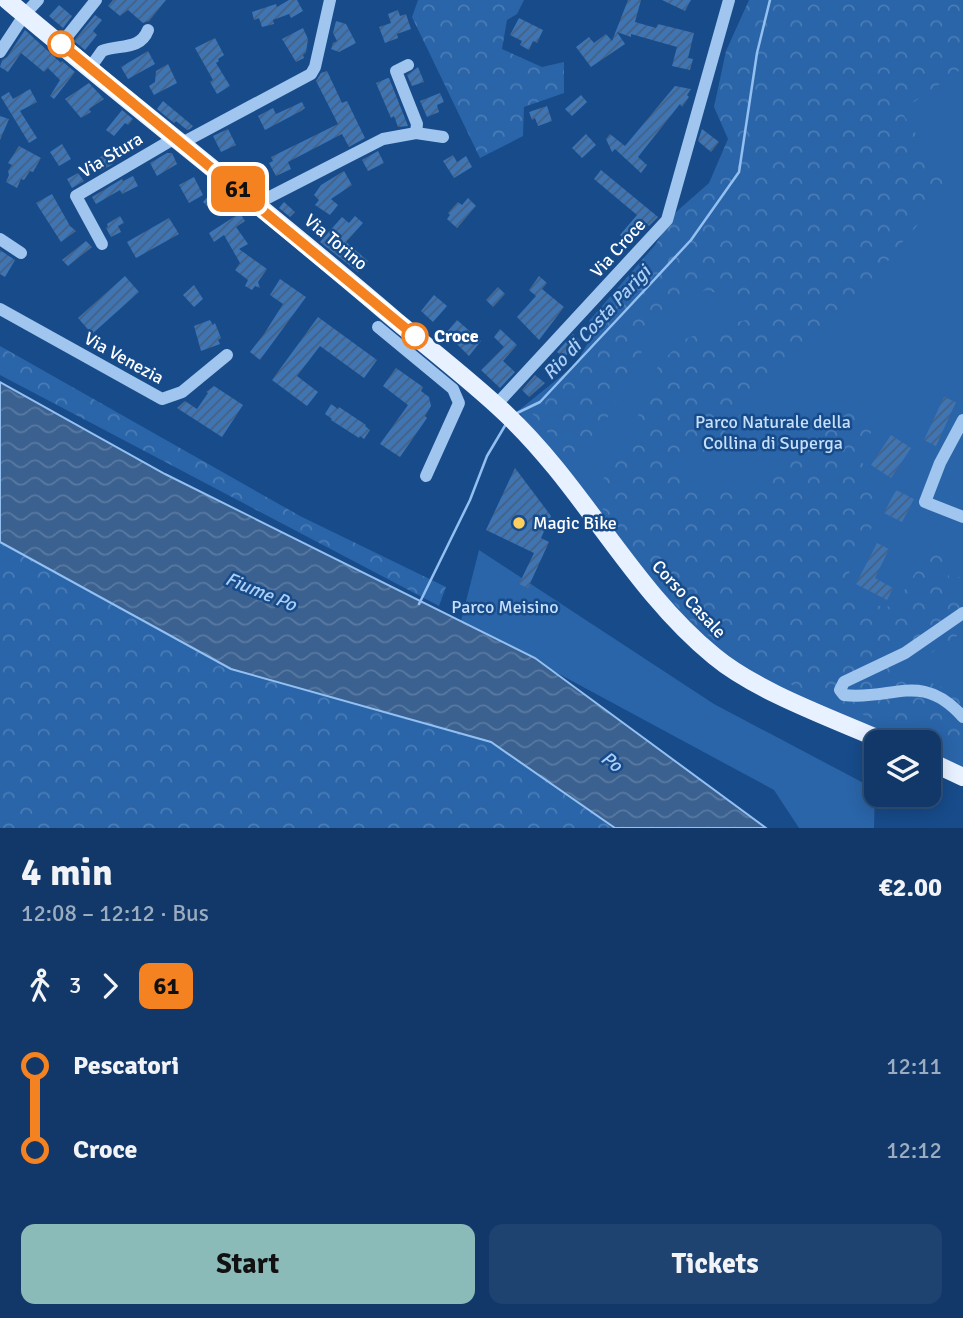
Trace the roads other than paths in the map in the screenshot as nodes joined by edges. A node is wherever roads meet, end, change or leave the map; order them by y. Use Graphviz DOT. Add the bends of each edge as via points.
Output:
graph roads {
  1 [pos="7,0"];
  2 [pos="38,0"];
  3 [pos="96,0"];
  4 [pos="330,0"];
  5 [pos="729,0"];
  6 [pos="25,14"];
  7 [pos="148,30"];
  8 [pos="61,44"];
  9 [pos="0,52"];
  10 [pos="408,65"];
  11 [pos="90,68"];
  12 [pos="416,133"];
  13 [pos="443,137"];
  14 [pos="178,140"];
  15 [pos="256,204"];
  16 [pos="0,239"];
  17 [pos="102,244"];
  18 [pos="21,253"];
  19 [pos="0,309"];
  20 [pos="378,327"];
  21 [pos="412,345"];
  22 [pos="228,355"];
  23 [pos="505,413"];
  24 [pos="963,420"];
  25 [pos="426,476"];
  26 [pos="963,517"];
  27 [pos="963,613"];
  28 [pos="963,718"];
  29 [pos="864,732"];
  30 [pos="941,767"];
  31 [pos="963,777"];
  1 -- 6 [label="main road, Via Torino"];
  2 -- 6 [label="street"];
  3 -- 8 [label="street"];
  4 -- 14 [label="street" via="311,74"];
  5 -- 23 [label="street, Via Croce" via="667,220"];
  6 -- 8 [label="main road, Via Torino"];
  6 -- 9 [label="street"];
  7 -- 11 [label="street" via="132,45 102,51"];
  8 -- 11 [label="main road, Via Torino"];
  10 -- 12 [label="street" via="396,71 417,124"];
  11 -- 14 [label="main road, Via Torino"];
  12 -- 13 [label="street"];
  12 -- 15 [label="street" via="383,139"];
  14 -- 15 [label="main road, Via Torino"];
  14 -- 17 [label="street, Via Stura" via="76,196"];
  15 -- 21 [label="main road, Via Torino"];
  16 -- 18 [label="street"];
  19 -- 22 [label="street, Via Venezia" via="162,399 182,392"];
  20 -- 21 [label="street"];
  21 -- 23 [label="main road, Via Torino"];
  21 -- 25 [label="street" via="453,389 459,403"];
  23 -- 29 [label="main road, Corso Casale" via="680,625 717,659 761,686"];
  24 -- 26 [label="street" via="925,502"];
  27 -- 28 [label="street" via="905,653 844,682 840,690 853,696 928,692 949,702"];
  30 -- 31 [label="main road"];
}
